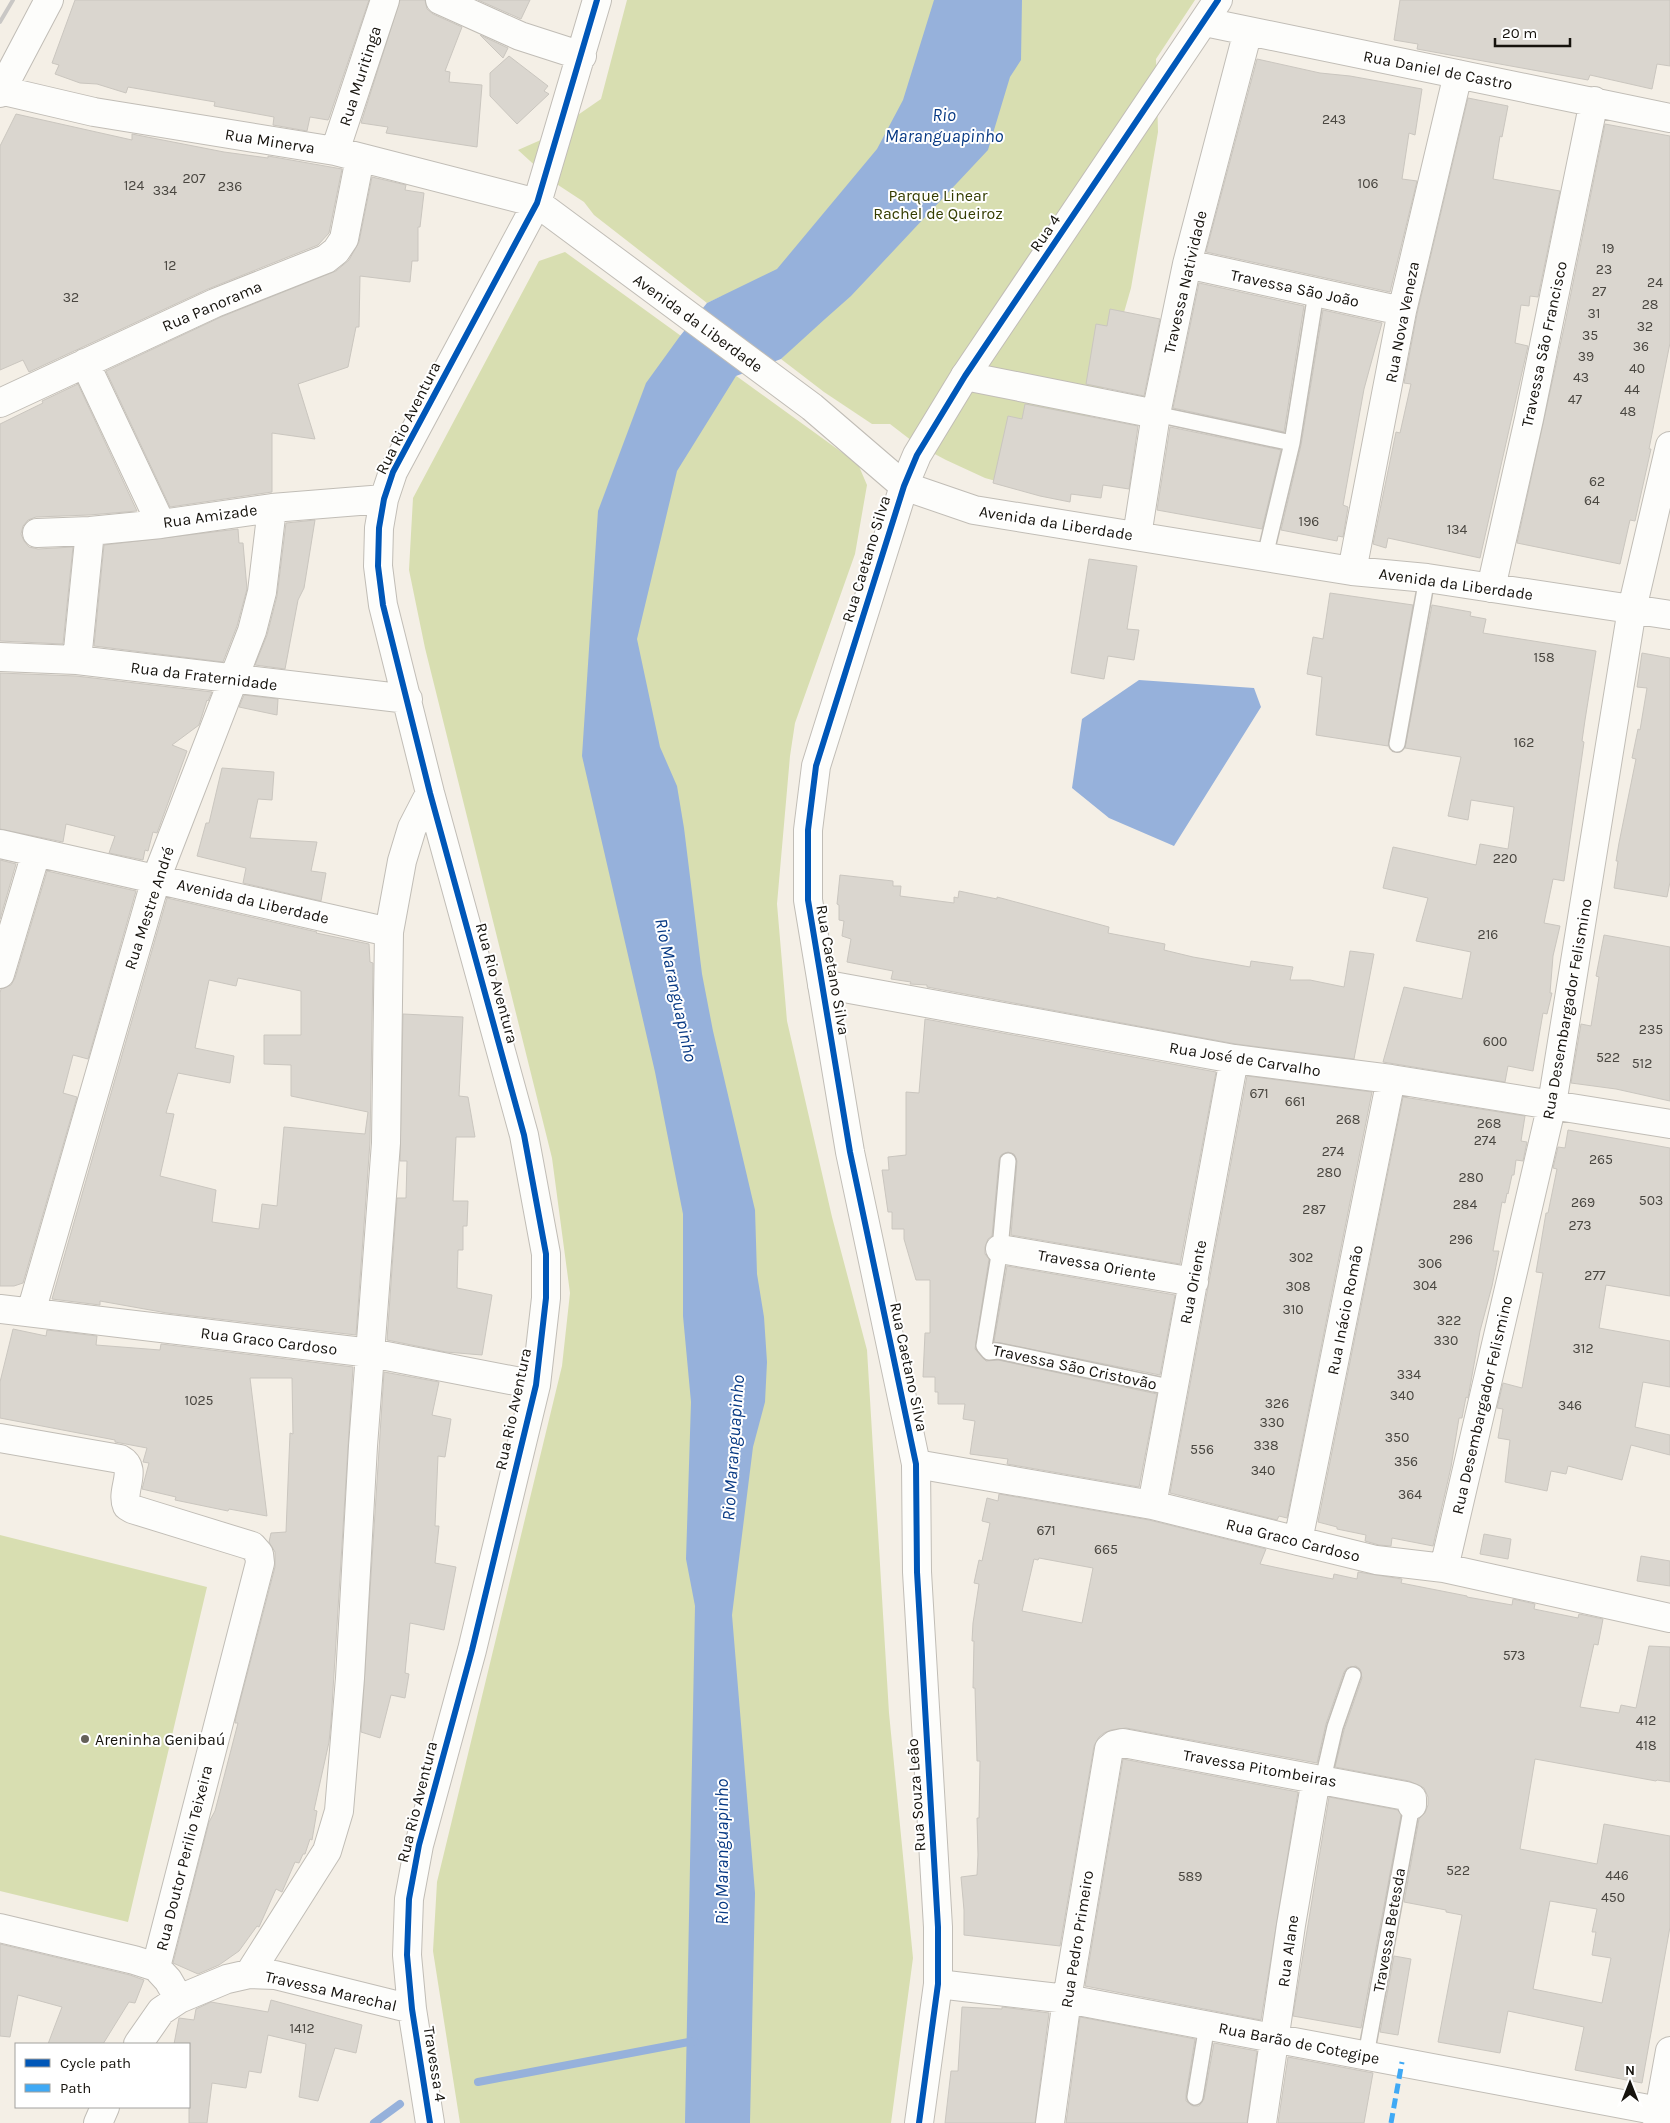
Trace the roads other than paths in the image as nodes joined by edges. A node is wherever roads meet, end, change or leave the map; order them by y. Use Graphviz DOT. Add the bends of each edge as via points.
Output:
graph roads {
  1 [pos="49,0"];
  2 [pos="385,0"];
  3 [pos="440,0"];
  4 [pos="597,0"];
  5 [pos="1212,11"];
  6 [pos="1248,31"];
  7 [pos="582,56"];
  8 [pos="1458,74"];
  9 [pos="0,91"];
  10 [pos="1594,101"];
  11 [pos="1670,118"];
  12 [pos="347,155"];
  13 [pos="537,203"];
  14 [pos="1187,264"];
  15 [pos="1316,293"];
  16 [pos="1402,311"];
  17 [pos="85,363"];
  18 [pos="965,376"];
  19 [pos="0,402"];
  20 [pos="1156,414"];
  21 [pos="1292,443"];
  22 [pos="1670,446"];
  23 [pos="904,486"];
  24 [pos="384,499"];
  25 [pos="272,508"];
  26 [pos="161,524"];
  27 [pos="90,531"];
  28 [pos="37,533"];
  29 [pos="1137,536"];
  30 [pos="1265,556"];
  31 [pos="1352,571"];
  32 [pos="1427,578"];
  33 [pos="1491,588"];
  34 [pos="1632,609"];
  35 [pos="1670,615"];
  36 [pos="0,656"];
  37 [pos="77,660"];
  38 [pos="233,680"];
  39 [pos="408,699"];
  40 [pos="1397,744"];
  41 [pos="430,792"];
  42 [pos="0,844"];
  43 [pos="36,853"];
  44 [pos="156,879"];
  45 [pos="389,932"];
  46 [pos="0,974"];
  47 [pos="822,984"];
  48 [pos="1234,1059"];
  49 [pos="1392,1079"];
  50 [pos="1552,1104"];
  51 [pos="1670,1124"];
  52 [pos="1008,1161"];
  53 [pos="1000,1249"];
  54 [pos="1194,1282"];
  55 [pos="0,1309"];
  56 [pos="31,1312"];
  57 [pos="371,1353"];
  58 [pos="536,1385"];
  59 [pos="1174,1388"];
  60 [pos="0,1438"];
  61 [pos="916,1464"];
  62 [pos="1152,1505"];
  63 [pos="1298,1542"];
  64 [pos="1444,1568"];
  65 [pos="1670,1618"];
  66 [pos="1353,1675"];
  67 [pos="1106,1755"];
  68 [pos="1320,1779"];
  69 [pos="1412,1805"];
  70 [pos="0,1928"];
  71 [pos="156,1968"];
  72 [pos="249,1974"];
  73 [pos="938,1984"];
  74 [pos="179,1999"];
  75 [pos="1067,1999"];
  76 [pos="412,2009"];
  77 [pos="1207,2025"];
  78 [pos="1275,2040"];
  79 [pos="139,2043"];
  80 [pos="1670,2051"];
  81 [pos="1366,2055"];
  82 [pos="1195,2097"];
  83 [pos="105,2108"];
  84 [pos="1658,2117"];
  85 [pos="98,2123"];
  86 [pos="430,2123"];
  87 [pos="919,2123"];
  88 [pos="1050,2123"];
  89 [pos="1262,2123"];
  1 -- 9 [label="street"];
  2 -- 12 [label="street, Rua Muritinga"];
  3 -- 7 [label="street" via="520,36"];
  4 -- 7 [label="street, Rua Rio Aventura"];
  5 -- 6 [label="street, Rua Daniel de Castro"];
  5 -- 18 [label="street, Rua 4"];
  6 -- 8 [label="street, Rua Daniel de Castro"];
  6 -- 14 [label="street, Travessa Natividade"];
  7 -- 13 [label="street, Rua Rio Aventura"];
  8 -- 10 [label="street, Rua Daniel de Castro"];
  8 -- 16 [label="street, Rua Nova Veneza"];
  9 -- 12 [label="street, Rua Minerva" via="94,112"];
  10 -- 11 [label="street, Rua Daniel de Castro"];
  10 -- 33 [label="street, Travessa São Francisco"];
  12 -- 13 [label="street, Rua Minerva"];
  12 -- 17 [label="street, Rua Panorama" via="344,239 326,259 215,303"];
  13 -- 23 [label="street, Avenida da Liberdade" via="812,407"];
  13 -- 24 [label="street, Rua Rio Aventura" via="393,472"];
  14 -- 15 [label="street, Travessa São João"];
  14 -- 20 [label="street, Travessa Natividade"];
  15 -- 16 [label="street, Travessa São João"];
  15 -- 21 [label="lane"];
  16 -- 31 [label="street, Rua Nova Veneza"];
  17 -- 19 [label="street, Rua Panorama"];
  17 -- 26 [label="street"];
  18 -- 20 [label="street"];
  18 -- 23 [label="street, Rua 4" via="917,454"];
  20 -- 21 [label="lane"];
  20 -- 29 [label="street, Travessa Natividade"];
  21 -- 30 [label="lane"];
  22 -- 34 [label="street, Rua Desembargador Felismino"];
  23 -- 29 [label="street, Avenida da Liberdade" via="974,510"];
  23 -- 47 [label="street, Rua Caetano Silva" via="816,766 808,830 808,900"];
  24 -- 25 [label="street, Rua Amizade"];
  24 -- 39 [label="street, Rua Rio Aventura" via="378,566 383,605"];
  25 -- 26 [label="street, Rua Amizade"];
  25 -- 38 [label="street, Rua Mestre André" via="262,592 252,631"];
  26 -- 27 [label="street, Rua Amizade"];
  27 -- 28 [label="street, Rua Amizade"];
  27 -- 37 [label="street"];
  29 -- 30 [label="street, Avenida da Liberdade"];
  30 -- 31 [label="street, Avenida da Liberdade"];
  31 -- 32 [label="street, Avenida da Liberdade"];
  32 -- 33 [label="street, Avenida da Liberdade"];
  32 -- 40 [label="lane"];
  33 -- 34 [label="street, Avenida da Liberdade"];
  34 -- 35 [label="street, Avenida da Liberdade"];
  34 -- 50 [label="street, Rua Desembargador Felismino"];
  36 -- 37 [label="street, Rua da Fraternidade"];
  37 -- 38 [label="street, Rua da Fraternidade"];
  38 -- 39 [label="street, Rua da Fraternidade"];
  38 -- 44 [label="street, Rua Mestre André"];
  39 -- 41 [label="street, Rua Rio Aventura"];
  41 -- 45 [label="street" via="412,828 402,861"];
  41 -- 58 [label="street, Rua Rio Aventura" via="524,1135 541,1215 546,1254 546,1298"];
  42 -- 43 [label="street, Avenida da Liberdade"];
  43 -- 44 [label="street, Avenida da Liberdade"];
  43 -- 46 [label="street"];
  44 -- 45 [label="street, Avenida da Liberdade"];
  44 -- 56 [label="street, Rua Mestre André"];
  45 -- 57 [label="street" via="386,1143"];
  47 -- 48 [label="street, Rua José de Carvalho"];
  47 -- 61 [label="street, Rua Caetano Silva" via="850,1152"];
  48 -- 49 [label="street, Rua José de Carvalho"];
  48 -- 54 [label="street, Rua Oriente"];
  49 -- 50 [label="street, Rua José de Carvalho"];
  49 -- 63 [label="street, Rua Inácio Romão"];
  50 -- 51 [label="street, Rua José de Carvalho"];
  50 -- 64 [label="street, Rua Desembargador Felismino"];
  52 -- 53 [label="lane, Travessa São Cristovão"];
  53 -- 54 [label="street, Travessa Oriente"];
  53 -- 59 [label="lane, Travessa São Cristovão" via="984,1346 989,1352 998,1351"];
  54 -- 59 [label="street, Rua Oriente"];
  55 -- 56 [label="street, Rua Graco Cardoso"];
  56 -- 57 [label="street, Rua Graco Cardoso"];
  57 -- 58 [label="street, Rua Graco Cardoso"];
  57 -- 72 [label="street" via="339,1811 327,1851"];
  58 -- 76 [label="street, Rua Rio Aventura" via="472,1650 419,1845 408,1909 407,1955"];
  59 -- 62 [label="street, Rua Oriente"];
  60 -- 71 [label="street, Rua Doutor Perilio Teixeira" via="120,1459 128,1466 127,1506 252,1546 259,1554 260,1563"];
  61 -- 62 [label="street, Rua Graco Cardoso"];
  61 -- 73 [label="street, Rua Souza Leão" via="917,1572 938,1927"];
  62 -- 63 [label="street, Rua Graco Cardoso"];
  63 -- 64 [label="street, Rua Graco Cardoso" via="1376,1560"];
  64 -- 65 [label="street, Rua Graco Cardoso"];
  66 -- 68 [label="lane, Rua Alane"];
  67 -- 68 [label="street, Travessa Pitombeiras" via="1108,1749 1123,1743"];
  67 -- 75 [label="street, Rua Pedro Primeiro"];
  68 -- 69 [label="street, Travessa Pitombeiras" via="1406,1796 1412,1798"];
  68 -- 78 [label="street, Rua Alane" via="1291,1925"];
  69 -- 81 [label="lane, Travessa Betesda"];
  70 -- 71 [label="street"];
  71 -- 74 [label="street"];
  72 -- 74 [label="street" via="227,1979"];
  72 -- 76 [label="street, Travessa Marechal" via="275,1975"];
  73 -- 75 [label="street, Rua Barão de Cotegipe"];
  73 -- 87 [label="street, Rua Souza Leão"];
  74 -- 79 [label="street" via="161,2011"];
  75 -- 77 [label="street, Rua Barão de Cotegipe"];
  75 -- 88 [label="street, Rua Pedro Primeiro"];
  76 -- 86 [label="street, Travessa 4"];
  77 -- 78 [label="street, Rua Barão de Cotegipe"];
  77 -- 82 [label="lane"];
  78 -- 81 [label="street, Rua Barão de Cotegipe"];
  78 -- 89 [label="street, Rua Alane"];
  80 -- 84 [label="street"];
  81 -- 84 [label="street, Rua Barão de Cotegipe"];
  83 -- 85 [label="street"];
}
